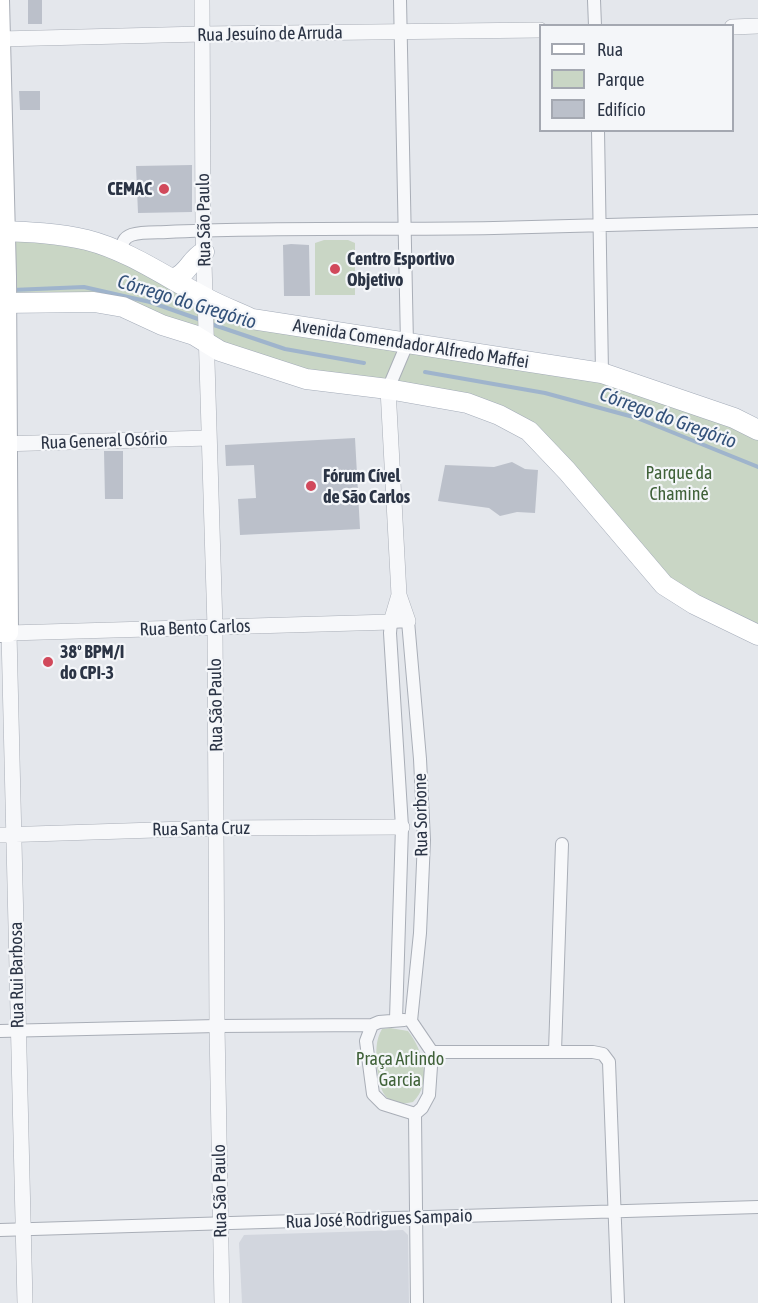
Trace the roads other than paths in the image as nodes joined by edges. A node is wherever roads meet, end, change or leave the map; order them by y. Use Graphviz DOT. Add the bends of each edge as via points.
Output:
graph roads {
  1 [pos="0,0"];
  2 [pos="202,0"];
  3 [pos="400,0"];
  4 [pos="594,0"];
  5 [pos="595,24"];
  6 [pos="758,26"];
  7 [pos="734,27"];
  8 [pos="539,30"];
  9 [pos="400,32"];
  10 [pos="202,34"];
  11 [pos="0,39"];
  12 [pos="598,132"];
  13 [pos="758,221"];
  14 [pos="600,224"];
  15 [pos="405,228"];
  16 [pos="203,230"];
  17 [pos="3,231"];
  18 [pos="204,252"];
  19 [pos="124,253"];
  20 [pos="172,278"];
  21 [pos="4,302"];
  22 [pos="206,304"];
  23 [pos="206,341"];
  24 [pos="407,344"];
  25 [pos="602,373"];
  26 [pos="388,389"];
  27 [pos="758,417"];
  28 [pos="734,418"];
  29 [pos="758,430"];
  30 [pos="209,438"];
  31 [pos="4,444"];
  32 [pos="399,595"];
  33 [pos="408,621"];
  34 [pos="391,622"];
  35 [pos="215,627"];
  36 [pos="5,633"];
  37 [pos="758,635"];
  38 [pos="402,827"];
  39 [pos="217,828"];
  40 [pos="7,835"];
  41 [pos="562,844"];
  42 [pos="398,933"];
  43 [pos="420,933"];
  44 [pos="396,1019"];
  45 [pos="411,1021"];
  46 [pos="372,1025"];
  47 [pos="217,1026"];
  48 [pos="17,1031"];
  49 [pos="0,1032"];
  50 [pos="555,1051"];
  51 [pos="432,1052"];
  52 [pos="415,1114"];
  53 [pos="758,1207"];
  54 [pos="616,1211"];
  55 [pos="415,1218"];
  56 [pos="220,1224"];
  57 [pos="24,1229"];
  58 [pos="0,1230"];
  59 [pos="25,1303"];
  60 [pos="222,1303"];
  61 [pos="417,1303"];
  62 [pos="618,1303"];
  1 -- 11 [label="main road, Rua Rui Barbosa"];
  2 -- 10 [label="street, Rua São Paulo"];
  3 -- 9 [label="street"];
  4 -- 5 [label="street"];
  6 -- 7 [label="street"];
  8 -- 9 [label="street, Rua Jesuíno de Arruda"];
  9 -- 10 [label="street, Rua Jesuíno de Arruda"];
  9 -- 15 [label="street"];
  10 -- 11 [label="street, Rua Jesuíno de Arruda"];
  10 -- 16 [label="street, Rua São Paulo"];
  11 -- 17 [label="main road, Rua Rui Barbosa"];
  12 -- 14 [label="street"];
  13 -- 14 [label="street"];
  14 -- 15 [label="street"];
  14 -- 25 [label="street"];
  15 -- 16 [label="street"];
  15 -- 24 [label="street"];
  16 -- 18 [label="street, Rua São Paulo"];
  16 -- 19 [label="street" via="128,235 122,247"];
  17 -- 19 [label="main road, Avenida Comendador Alfredo Maffei" via="58,234"];
  17 -- 21 [label="main road, Rua Rui Barbosa" via="7,276"];
  18 -- 20 [label="main road" via="178,277"];
  18 -- 22 [label="street, Rua São Paulo"];
  19 -- 20 [label="main road, Avenida Comendador Alfredo Maffei"];
  20 -- 22 [label="main road, Avenida Comendador Alfredo Maffei"];
  21 -- 23 [label="main road" via="94,302 123,307"];
  21 -- 31 [label="main road, Rua Rui Barbosa"];
  22 -- 23 [label="street, Rua São Paulo"];
  22 -- 24 [label="main road, Avenida Comendador Alfredo Maffei" via="252,319"];
  23 -- 26 [label="main road" via="220,351 306,379"];
  23 -- 30 [label="street, Rua São Paulo"];
  24 -- 25 [label="main road, Avenida Comendador Alfredo Maffei"];
  24 -- 26 [label="street, Rua Sorbone"];
  25 -- 28 [label="main road, Avenida Comendador Alfredo Maffei"];
  26 -- 32 [label="street, Rua Sorbone"];
  26 -- 37 [label="main road" via="467,403 529,431 664,585 704,610"];
  27 -- 28 [label="street"];
  28 -- 29 [label="main road, Avenida Comendador Alfredo Maffei"];
  30 -- 31 [label="street, Rua General Osório"];
  30 -- 35 [label="street, Rua São Paulo"];
  31 -- 36 [label="main road, Rua Rui Barbosa"];
  32 -- 33 [label="street, Rua Sorbone"];
  32 -- 34 [label="street, Rua Sorbone"];
  33 -- 34 [label="street"];
  33 -- 43 [label="street, Rua Sorbone" via="424,840"];
  34 -- 35 [label="street, Rua Bento Carlos"];
  34 -- 38 [label="street, Rua Sorbone"];
  35 -- 36 [label="street, Rua Bento Carlos"];
  35 -- 39 [label="street, Rua São Paulo"];
  36 -- 40 [label="street, Rua Rui Barbosa"];
  38 -- 39 [label="street, Rua Santa Cruz"];
  38 -- 42 [label="street, Rua Sorbone"];
  39 -- 40 [label="street, Rua Santa Cruz"];
  39 -- 47 [label="street, Rua São Paulo"];
  40 -- 48 [label="street, Rua Rui Barbosa"];
  41 -- 50 [label="street"];
  42 -- 43 [label="street"];
  42 -- 44 [label="street, Rua Sorbone"];
  43 -- 45 [label="street, Rua Sorbone"];
  44 -- 45 [label="street"];
  44 -- 46 [label="street"];
  45 -- 51 [label="street"];
  46 -- 47 [label="street"];
  46 -- 52 [label="street" via="366,1041 373,1094 383,1104"];
  47 -- 48 [label="street"];
  47 -- 56 [label="street, Rua São Paulo"];
  48 -- 49 [label="street"];
  48 -- 57 [label="street, Rua Rui Barbosa"];
  50 -- 51 [label="street"];
  50 -- 54 [label="street" via="603,1054 609,1062"];
  51 -- 52 [label="street" via="429,1095"];
  52 -- 55 [label="street"];
  53 -- 54 [label="street, Rua José Rodrigues Sampaio"];
  54 -- 55 [label="street, Rua José Rodrigues Sampaio"];
  54 -- 62 [label="street"];
  55 -- 56 [label="street, Rua José Rodrigues Sampaio"];
  55 -- 61 [label="street"];
  56 -- 57 [label="street, Rua José Rodrigues Sampaio"];
  56 -- 60 [label="street, Rua São Paulo"];
  57 -- 58 [label="street, Rua José Rodrigues Sampaio"];
  57 -- 59 [label="street, Rua Rui Barbosa"];
}
